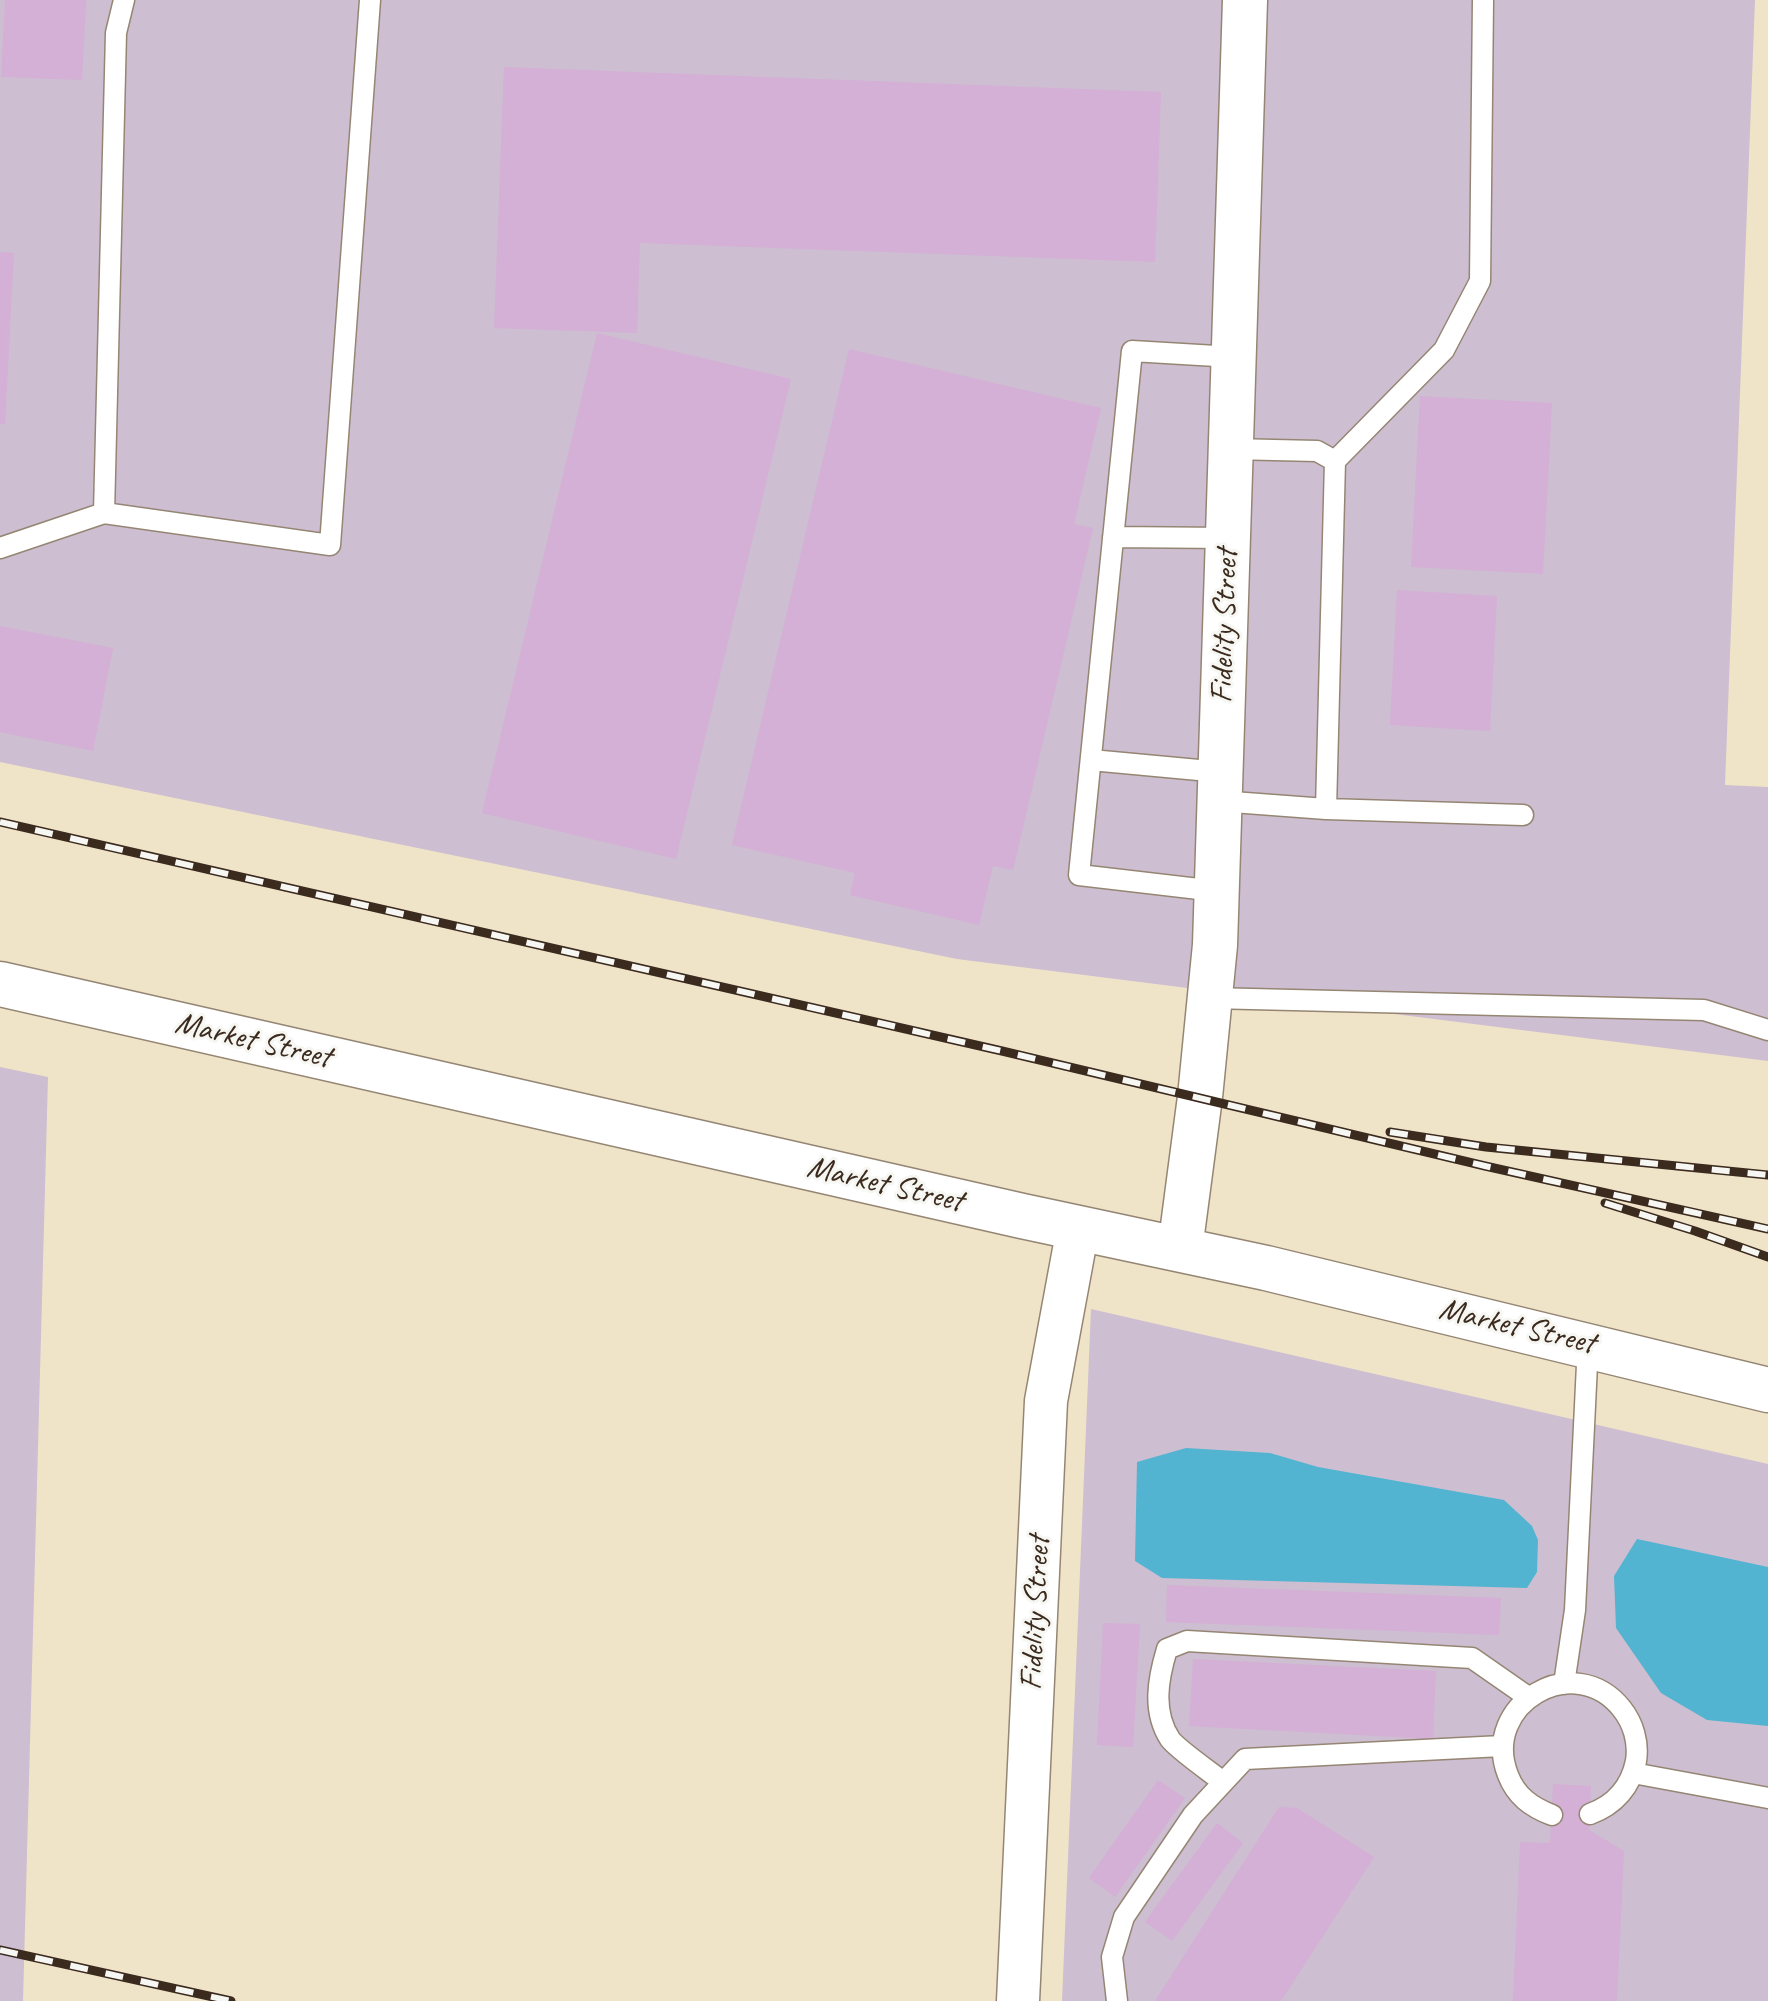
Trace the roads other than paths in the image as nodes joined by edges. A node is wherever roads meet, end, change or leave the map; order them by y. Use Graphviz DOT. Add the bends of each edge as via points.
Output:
graph roads {
  1 [pos="124,0"];
  2 [pos="370,0"];
  3 [pos="1245,0"];
  4 [pos="1483,0"];
  5 [pos="1233,357"];
  6 [pos="1231,449"];
  7 [pos="1335,461"];
  8 [pos="104,513"];
  9 [pos="1113,537"];
  10 [pos="1227,538"];
  11 [pos="0,548"];
  12 [pos="1091,760"];
  13 [pos="1220,786"];
  14 [pos="1326,809"];
  15 [pos="1523,815"];
  16 [pos="1216,891"];
  17 [pos="0,984"];
  18 [pos="1210,998"];
  19 [pos="1768,1030"];
  20 [pos="1078,1228"];
  21 [pos="1180,1249"];
  22 [pos="1588,1344"];
  23 [pos="1768,1390"];
  24 [pos="1564,1684"];
  25 [pos="1528,1697"];
  26 [pos="1502,1746"];
  27 [pos="1633,1773"];
  28 [pos="1223,1782"];
  29 [pos="1768,1798"];
  30 [pos="1590,1814"];
  31 [pos="1552,1815"];
  32 [pos="1018,2001"];
  33 [pos="1117,2001"];
  1 -- 8 [label="lane" via="116,33"];
  2 -- 8 [label="lane" via="330,545"];
  3 -- 5 [label="main road, Fidelity Street"];
  4 -- 7 [label="lane" via="1480,281 1444,350"];
  5 -- 6 [label="main road, Fidelity Street"];
  5 -- 9 [label="lane" via="1132,351"];
  6 -- 7 [label="lane" via="1317,451"];
  6 -- 10 [label="main road, Fidelity Street"];
  7 -- 14 [label="lane"];
  8 -- 11 [label="lane"];
  9 -- 10 [label="lane"];
  9 -- 12 [label="lane"];
  10 -- 13 [label="main road, Fidelity Street"];
  12 -- 13 [label="lane"];
  12 -- 16 [label="lane" via="1079,875"];
  13 -- 14 [label="lane"];
  13 -- 16 [label="main road, Fidelity Street"];
  14 -- 15 [label="lane"];
  16 -- 18 [label="main road, Fidelity Street"];
  17 -- 20 [label="main road, Market Street"];
  18 -- 19 [label="lane" via="1704,1010"];
  18 -- 21 [label="main road, Fidelity Street"];
  20 -- 21 [label="main road, Market Street"];
  20 -- 32 [label="street, Fidelity Street" via="1046,1401"];
  21 -- 22 [label="main road, Market Street"];
  22 -- 23 [label="main road, Market Street"];
  22 -- 24 [label="lane" via="1575,1610"];
  24 -- 25 [label="lane"];
  24 -- 27 [label="lane" via="1601,1691 1617,1702 1635,1735"];
  25 -- 26 [label="lane" via="1515,1711"];
  25 -- 28 [label="lane" via="1472,1658 1187,1641 1167,1649 1159,1674 1158,1708 1171,1740"];
  26 -- 28 [label="lane" via="1245,1759"];
  26 -- 31 [label="lane" via="1511,1784 1522,1799"];
  27 -- 29 [label="lane"];
  27 -- 30 [label="lane" via="1611,1803"];
  28 -- 33 [label="lane" via="1193,1815 1124,1917 1112,1957"];
}
